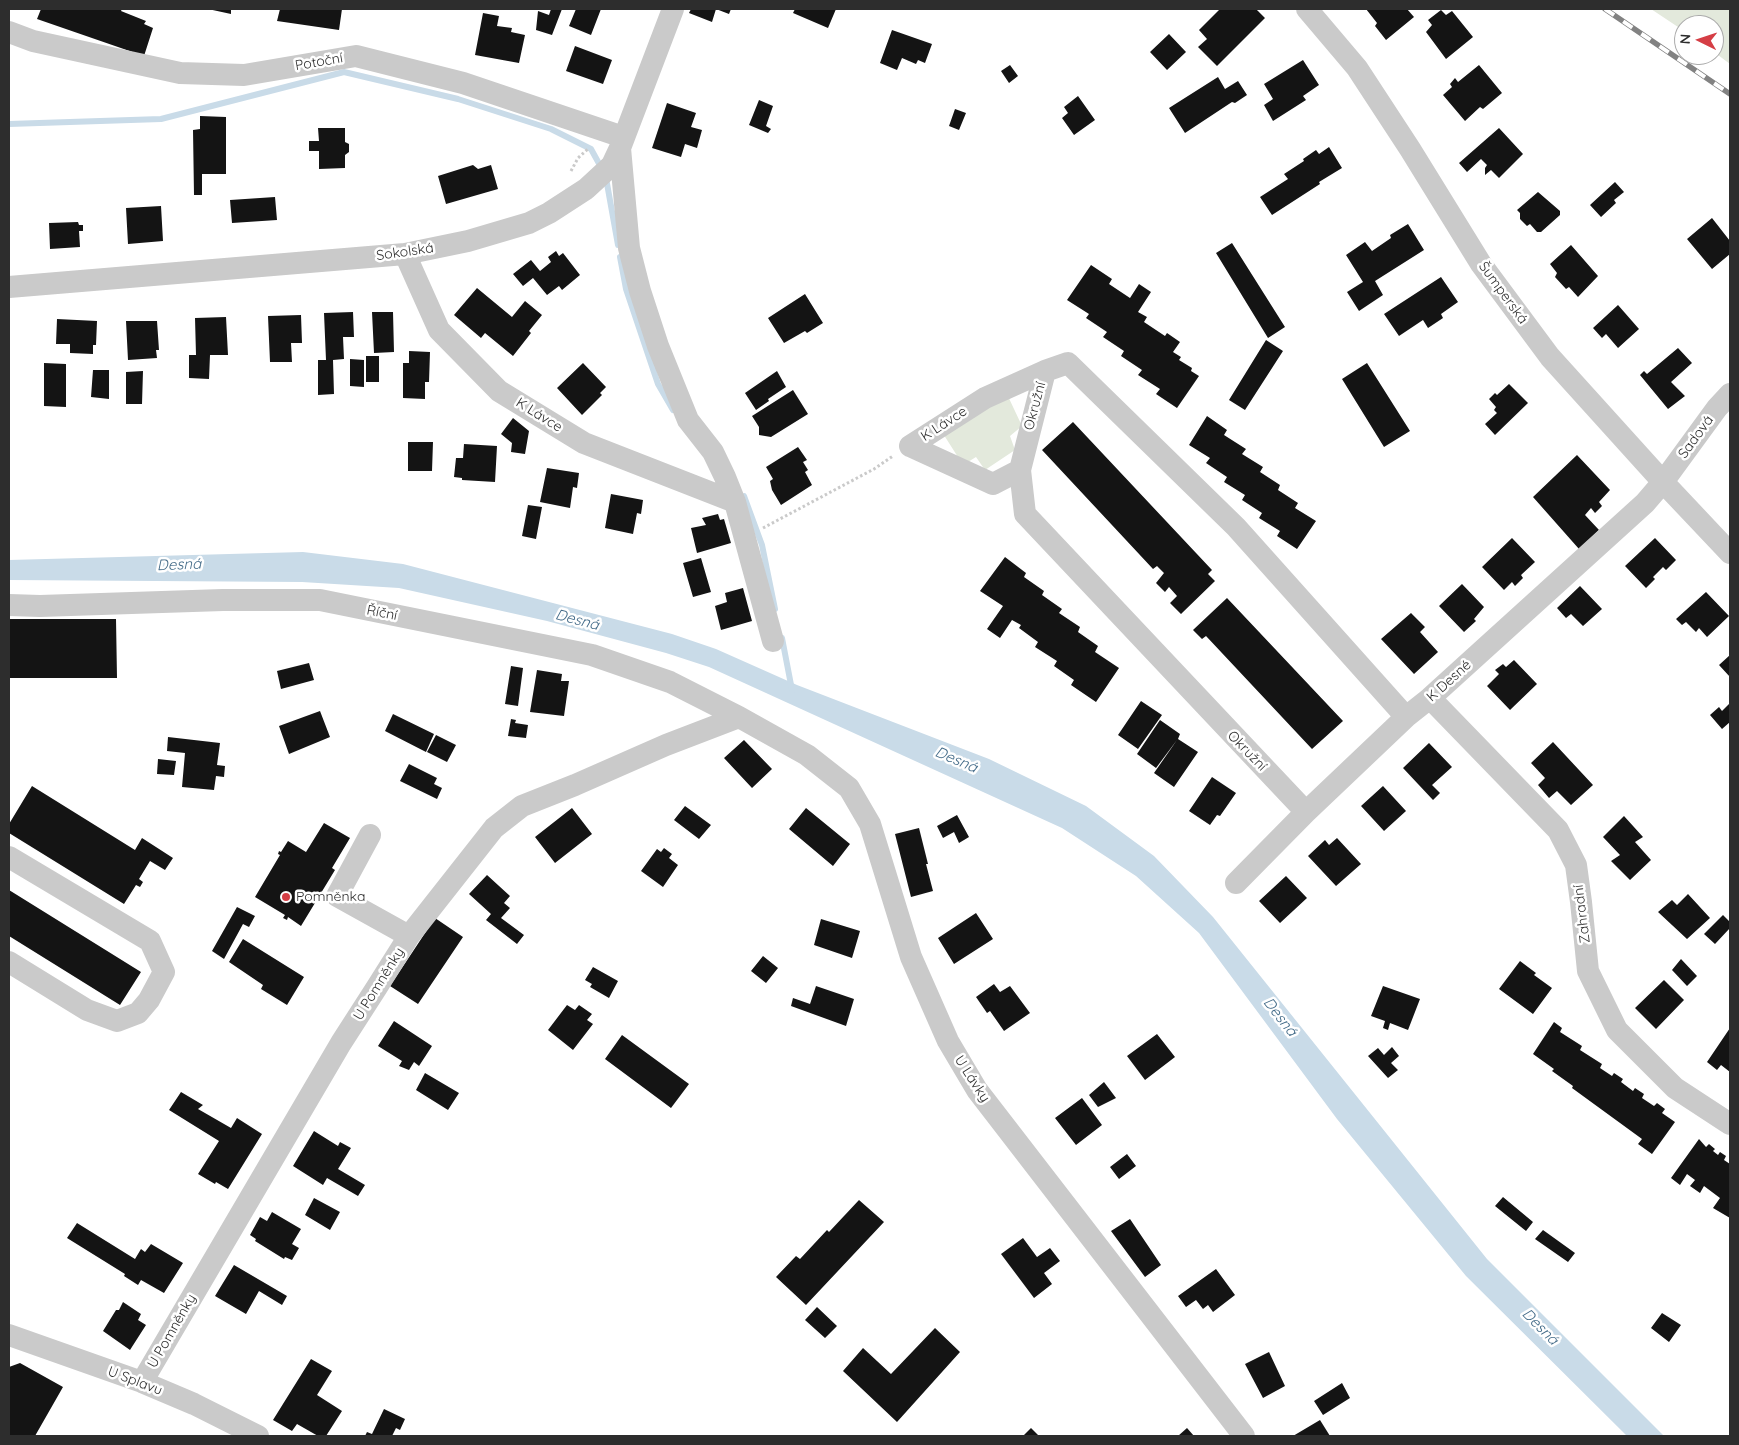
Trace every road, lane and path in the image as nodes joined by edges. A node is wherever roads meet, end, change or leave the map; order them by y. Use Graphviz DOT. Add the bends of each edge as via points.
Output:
graph roads {
  1 [pos="673,9"];
  2 [pos="1307,9"];
  3 [pos="9,32"];
  4 [pos="619,150"];
  5 [pos="405,254"];
  6 [pos="9,287"];
  7 [pos="1044,371"];
  8 [pos="1730,394"];
  9 [pos="910,446"];
  10 [pos="1020,470"];
  11 [pos="1663,482"];
  12 [pos="731,492"];
  13 [pos="768,525"];
  14 [pos="1730,552"];
  15 [pos="9,605"];
  16 [pos="773,641"];
  17 [pos="1430,698"];
  18 [pos="739,717"];
  19 [pos="1406,717"];
  20 [pos="1306,812"];
  21 [pos="370,835"];
  22 [pos="9,857"];
  23 [pos="1236,883"];
  24 [pos="409,936"];
  25 [pos="9,962"];
  26 [pos="1730,1124"];
  27 [pos="9,1335"];
  28 [pos="142,1382"];
  29 [pos="258,1436"];
  30 [pos="1244,1436"];
  1 -- 4 [label="street, Sokolská"];
  2 -- 11 [label="street, Šumperská" via="1357,68 1482,264 1545,349"];
  3 -- 4 [label="street, Potoční" via="33,41 180,73 244,75 356,56 463,83"];
  4 -- 5 [label="street, Sokolská" via="586,189 529,223 468,241"];
  4 -- 12 [label="street" via="629,248 646,312 688,420 713,452"];
  5 -- 6 [label="street, Sokolská"];
  5 -- 12 [label="street, K Lávce" via="439,330 499,391 584,443"];
  7 -- 9 [label="street, K Lávce" via="985,398"];
  7 -- 10 [label="street, Okružní"];
  7 -- 19 [label="street, Okružní" via="1068,363 1236,527"];
  8 -- 11 [label="street, Sadová"];
  9 -- 10 [label="street" via="993,484"];
  9 -- 13 [label="path, K Lávce" via="874,469"];
  10 -- 20 [label="street, Okružní" via="1025,514"];
  11 -- 14 [label="street, Šumperská"];
  11 -- 17 [label="street, K Desné" via="1646,503"];
  12 -- 16 [label="street"];
  15 -- 18 [label="street, Říční" via="320,600 592,655 670,682"];
  17 -- 19 [label="street, K Desné"];
  17 -- 26 [label="street, Zahradní" via="1558,830 1576,865 1588,971 1617,1030 1675,1088"];
  18 -- 24 [label="street, U Pomněnky" via="522,806 494,828"];
  18 -- 30 [label="street, U Lávky" via="807,755 849,788 870,824 911,957 928,998 948,1041 977,1090"];
  19 -- 20 [label="street, K Desné"];
  20 -- 23 [label="street, K Desné"];
  21 -- 24 [label="street" via="337,896"];
  22 -- 25 [label="street" via="150,941 164,972 138,1013 117,1021 87,1010"];
  24 -- 28 [label="street, U Pomněnky" via="341,1043"];
  27 -- 28 [label="street, U Splavu"];
  28 -- 29 [label="street, U Splavu"];
}
